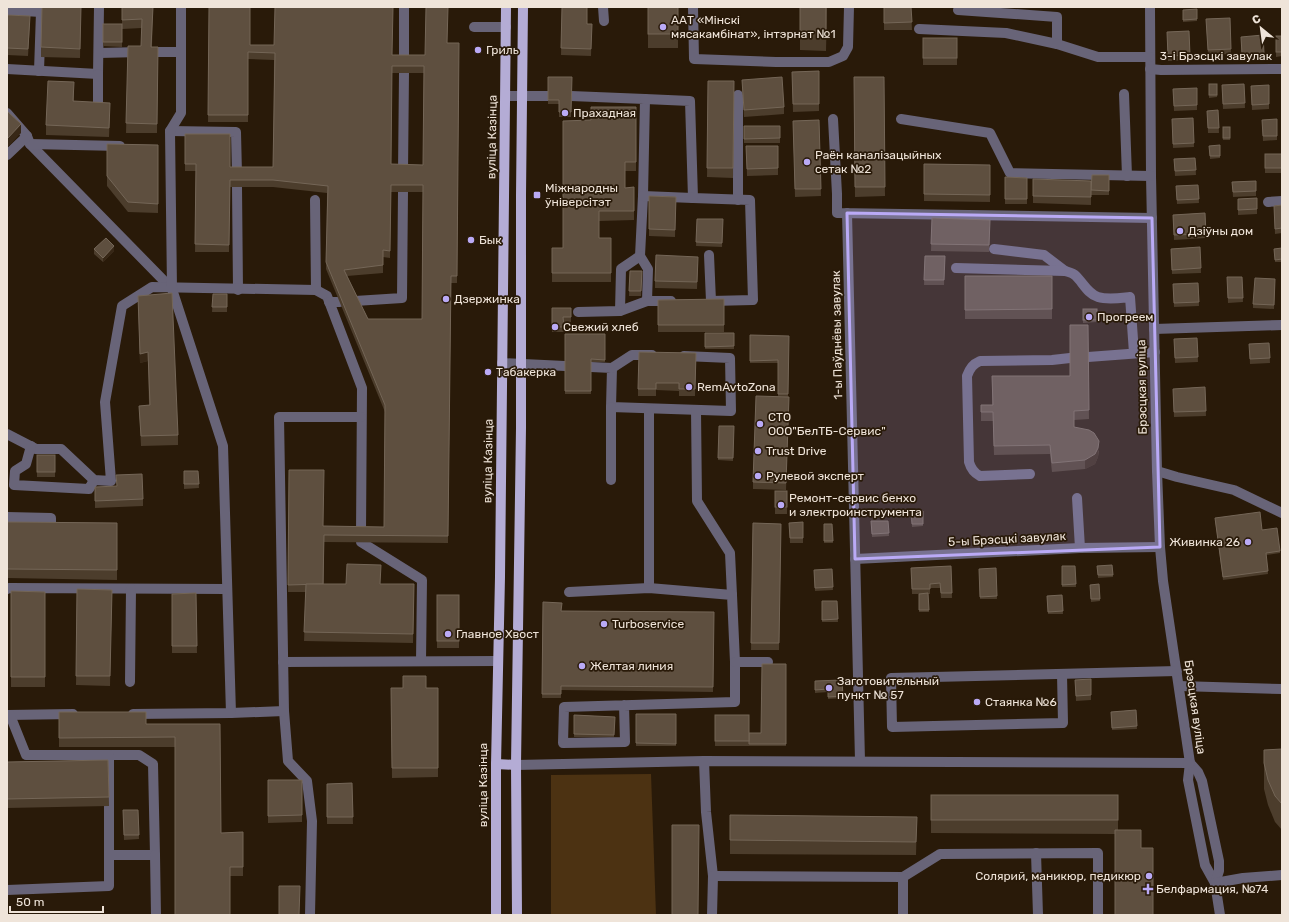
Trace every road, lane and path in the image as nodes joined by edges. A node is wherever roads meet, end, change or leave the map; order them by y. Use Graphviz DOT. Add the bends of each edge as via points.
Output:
graph roads {
  1 [pos="99,7"];
  2 [pos="181,7"];
  3 [pos="404,7"];
  4 [pos="506,7"];
  5 [pos="523,7"];
  6 [pos="603,7"];
  7 [pos="693,7"];
  8 [pos="849,7"];
  9 [pos="1150,7"];
  10 [pos="7,10"];
  11 [pos="958,10"];
  12 [pos="604,21"];
  13 [pos="474,27"];
  14 [pos="506,27"];
  15 [pos="919,29"];
  16 [pos="1057,44"];
  17 [pos="181,52"];
  18 [pos="99,53"];
  19 [pos="1150,57"];
  20 [pos="404,62"];
  21 [pos="7,69"];
  22 [pos="1150,69"];
  23 [pos="1282,69"];
  24 [pos="39,71"];
  25 [pos="404,73"];
  26 [pos="98,74"];
  27 [pos="1124,94"];
  28 [pos="738,95"];
  29 [pos="506,96"];
  30 [pos="548,96"];
  31 [pos="571,96"];
  32 [pos="523,97"];
  33 [pos="645,99"];
  34 [pos="98,105"];
  35 [pos="7,113"];
  36 [pos="834,118"];
  37 [pos="901,119"];
  38 [pos="170,131"];
  39 [pos="28,140"];
  40 [pos="131,146"];
  41 [pos="7,155"];
  42 [pos="403,172"];
  43 [pos="237,174"];
  44 [pos="1128,176"];
  45 [pos="1151,176"];
  46 [pos="237,187"];
  47 [pos="403,192"];
  48 [pos="643,196"];
  49 [pos="693,198"];
  50 [pos="315,200"];
  51 [pos="738,200"];
  52 [pos="1282,201"];
  53 [pos="1268,202"];
  54 [pos="846,213"];
  55 [pos="1152,218"];
  56 [pos="994,249"];
  57 [pos="640,256"];
  58 [pos="709,256"];
  59 [pos="956,268"];
  60 [pos="1065,271"];
  61 [pos="172,289"];
  62 [pos="238,290"];
  63 [pos="316,290"];
  64 [pos="355,300"];
  65 [pos="647,301"];
  66 [pos="679,301"];
  67 [pos="620,311"];
  68 [pos="578,312"];
  69 [pos="1282,325"];
  70 [pos="1154,329"];
  71 [pos="1155,352"];
  72 [pos="1134,353"];
  73 [pos="662,356"];
  74 [pos="677,356"];
  75 [pos="1088,357"];
  76 [pos="1070,358"];
  77 [pos="502,363"];
  78 [pos="521,364"];
  79 [pos="565,366"];
  80 [pos="591,367"];
  81 [pos="612,368"];
  82 [pos="611,408"];
  83 [pos="649,409"];
  84 [pos="696,410"];
  85 [pos="361,418"];
  86 [pos="7,434"];
  87 [pos="31,446"];
  88 [pos="1157,471"];
  89 [pos="1030,474"];
  90 [pos="94,480"];
  91 [pos="611,480"];
  92 [pos="1078,498"];
  93 [pos="1282,513"];
  94 [pos="7,517"];
  95 [pos="51,524"];
  96 [pos="1160,547"];
  97 [pos="1080,548"];
  98 [pos="855,559"];
  99 [pos="500,560"];
  100 [pos="519,561"];
  101 [pos="649,588"];
  102 [pos="131,589"];
  103 [pos="227,589"];
  104 [pos="7,590"];
  105 [pos="569,592"];
  106 [pos="732,595"];
  107 [pos="421,661"];
  108 [pos="498,661"];
  109 [pos="283,662"];
  110 [pos="735,662"];
  111 [pos="768,662"];
  112 [pos="1177,671"];
  113 [pos="1062,674"];
  114 [pos="130,682"];
  115 [pos="1179,686"];
  116 [pos="1282,689"];
  117 [pos="624,705"];
  118 [pos="284,711"];
  119 [pos="231,713"];
  120 [pos="81,714"];
  121 [pos="120,714"];
  122 [pos="8,715"];
  123 [pos="109,755"];
  124 [pos="704,761"];
  125 [pos="860,761"];
  126 [pos="496,764"];
  127 [pos="1190,764"];
  128 [pos="516,765"];
  129 [pos="1036,853"];
  130 [pos="110,855"];
  131 [pos="155,855"];
  132 [pos="1282,875"];
  133 [pos="713,876"];
  134 [pos="903,877"];
  135 [pos="1215,883"];
  136 [pos="7,890"];
  137 [pos="156,915"];
  138 [pos="310,915"];
  139 [pos="496,915"];
  140 [pos="517,915"];
  141 [pos="712,915"];
  142 [pos="903,915"];
  143 [pos="1038,915"];
  144 [pos="1098,915"];
  145 [pos="1220,915"];
  1 -- 18 [label="street"];
  2 -- 17 [label="street"];
  3 -- 20 [label="street"];
  4 -- 14 [label="main road, вуліца Казінца"];
  5 -- 32 [label="main road"];
  6 -- 12 [label="street"];
  7 -- 8 [label="street" via="694,59 829,62 843,56 848,47"];
  9 -- 19 [label="street, Брэсцкая вуліца"];
  10 -- 24 [label="street" via="41,12"];
  11 -- 16 [label="street" via="1057,17"];
  13 -- 14 [label="street"];
  14 -- 29 [label="main road, вуліца Казінца"];
  15 -- 16 [label="street" via="1006,33"];
  16 -- 19 [label="street" via="1098,57"];
  17 -- 18 [label="street"];
  17 -- 38 [label="street" via="181,114"];
  18 -- 26 [label="street"];
  19 -- 22 [label="street, Брэсцкая вуліца"];
  21 -- 24 [label="street"];
  22 -- 23 [label="street, 3-і Брэсцкі завулак"];
  22 -- 45 [label="street, Брэсцкая вуліца"];
  24 -- 26 [label="street"];
  25 -- 42 [label="street"];
  26 -- 34 [label="street"];
  27 -- 44 [label="street"];
  28 -- 51 [label="street"];
  29 -- 32 [label="street"];
  29 -- 77 [label="main road, вуліца Казінца"];
  30 -- 32 [label="street"];
  31 -- 33 [label="street"];
  32 -- 78 [label="main road"];
  33 -- 48 [label="street"];
  33 -- 49 [label="street" via="690,101"];
  35 -- 39 [label="street"];
  36 -- 54 [label="street" via="837,213"];
  37 -- 44 [label="street" via="990,133 1010,173"];
  38 -- 43 [label="street" via="236,132"];
  38 -- 61 [label="street" via="166,146"];
  39 -- 40 [label="street"];
  39 -- 41 [label="street"];
  39 -- 61 [label="street"];
  44 -- 45 [label="street"];
  45 -- 55 [label="street, Брэсцкая вуліца"];
  46 -- 62 [label="street"];
  47 -- 64 [label="street" via="402,298"];
  48 -- 49 [label="street"];
  48 -- 57 [label="street"];
  49 -- 51 [label="street"];
  50 -- 63 [label="street"];
  51 -- 58 [label="street" via="750,200 753,300 707,301"];
  52 -- 53 [label="street"];
  54 -- 55 [label="street"];
  54 -- 98 [label="street, 1-ы Паўднёвы завулак"];
  55 -- 70 [label="street, Брэсцкая вуліца"];
  56 -- 60 [label="street" via="1044,255"];
  57 -- 65 [label="street" via="648,269"];
  57 -- 67 [label="street" via="621,269"];
  59 -- 60 [label="street"];
  60 -- 72 [label="street" via="1075,275 1098,297 1130,297"];
  61 -- 62 [label="street"];
  61 -- 90 [label="street" via="152,288 122,306 105,402 111,481"];
  61 -- 103 [label="street" via="223,446"];
  62 -- 63 [label="street"];
  63 -- 85 [label="street" via="334,302 362,388"];
  65 -- 66 [label="street"];
  65 -- 67 [label="street"];
  67 -- 68 [label="street"];
  69 -- 70 [label="street"];
  70 -- 71 [label="street, Брэсцкая вуліца"];
  71 -- 72 [label="street"];
  71 -- 88 [label="street, Брэсцкая вуліца"];
  72 -- 75 [label="street"];
  73 -- 81 [label="street" via="632,355"];
  74 -- 84 [label="street" via="730,358 731,411"];
  76 -- 89 [label="street" via="980,360 974,363 967,376 971,469 980,476"];
  77 -- 78 [label="street"];
  77 -- 99 [label="main road, вуліца Казінца"];
  78 -- 79 [label="street"];
  78 -- 100 [label="main road"];
  80 -- 81 [label="street"];
  81 -- 82 [label="street"];
  82 -- 83 [label="street"];
  82 -- 91 [label="street"];
  83 -- 84 [label="street"];
  83 -- 101 [label="street"];
  84 -- 106 [label="street" via="698,501 730,553"];
  85 -- 107 [label="street" via="361,538 422,580"];
  85 -- 109 [label="street" via="279,417"];
  86 -- 87 [label="street"];
  87 -- 90 [label="street" via="36,449 61,449"];
  87 -- 90 [label="street" via="26,464 15,472 14,484 90,489"];
  88 -- 93 [label="street" via="1234,490"];
  88 -- 96 [label="street, Брэсцкая вуліца"];
  92 -- 97 [label="street"];
  94 -- 95 [label="street" via="51,518"];
  96 -- 97 [label="street, 5-ы Брэсцкі завулак"];
  96 -- 112 [label="street, Брэсцкая вуліца"];
  97 -- 98 [label="street, 5-ы Брэсцкі завулак"];
  98 -- 125 [label="street, 1-ы Паўднёвы завулак"];
  99 -- 100 [label="main road" via="504,555 514,554"];
  99 -- 108 [label="main road, вуліца Казінца"];
  100 -- 128 [label="main road"];
  101 -- 105 [label="street"];
  101 -- 106 [label="street"];
  102 -- 103 [label="street"];
  102 -- 104 [label="street"];
  102 -- 114 [label="street"];
  103 -- 119 [label="street"];
  106 -- 110 [label="street"];
  107 -- 108 [label="street"];
  107 -- 109 [label="street"];
  108 -- 126 [label="main road, вуліца Казінца"];
  109 -- 118 [label="street"];
  110 -- 111 [label="street"];
  110 -- 117 [label="street" via="735,702"];
  112 -- 113 [label="street"];
  112 -- 115 [label="street, Брэсцкая вуліца"];
  113 -- 113 [label="street" via="891,678 892,727 1063,723"];
  115 -- 116 [label="street"];
  115 -- 127 [label="street, Брэсцкая вуліца"];
  117 -- 117 [label="street" via="564,707 563,742 625,742"];
  118 -- 119 [label="street"];
  118 -- 138 [label="street" via="288,761 306,781 312,820"];
  119 -- 121 [label="street"];
  120 -- 122 [label="street"];
  122 -- 123 [label="street" via="26,755"];
  123 -- 130 [label="street"];
  123 -- 131 [label="street" via="139,755 153,764"];
  124 -- 125 [label="street"];
  124 -- 128 [label="street"];
  124 -- 133 [label="street"];
  125 -- 127 [label="street"];
  126 -- 128 [label="main road"];
  126 -- 139 [label="main road, вуліца Казінца"];
  127 -- 135 [label="street, Брэсцкая вуліца" via="1188,780 1205,865"];
  127 -- 135 [label="street, Брэсцкая вуліца" via="1202,781 1219,861"];
  128 -- 140 [label="main road"];
  129 -- 134 [label="street" via="940,854"];
  129 -- 143 [label="street"];
  129 -- 144 [label="street" via="1098,853"];
  130 -- 131 [label="street"];
  130 -- 136 [label="street" via="110,886"];
  131 -- 137 [label="street"];
  132 -- 135 [label="street"];
  133 -- 134 [label="street"];
  133 -- 141 [label="street"];
  134 -- 142 [label="street"];
  135 -- 145 [label="street, Брэсцкая вуліца"];
}
